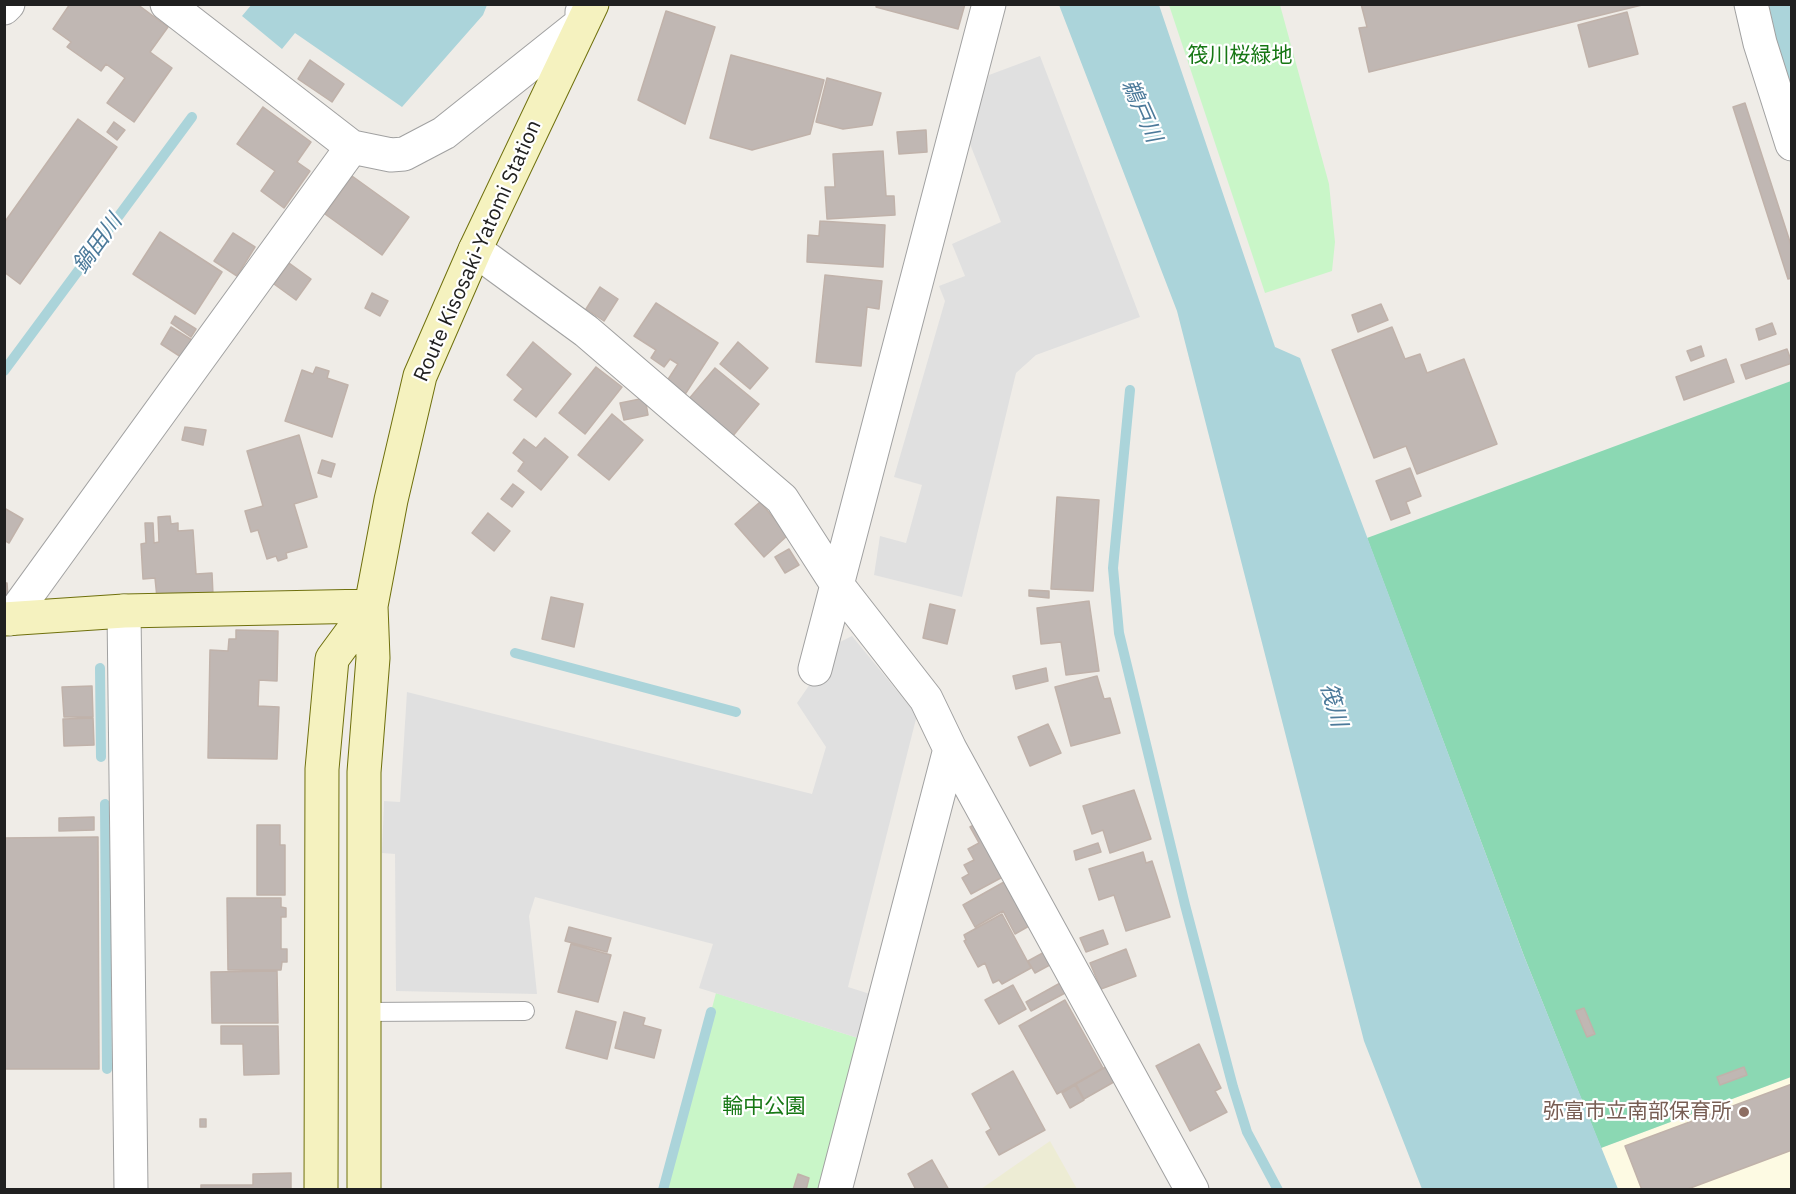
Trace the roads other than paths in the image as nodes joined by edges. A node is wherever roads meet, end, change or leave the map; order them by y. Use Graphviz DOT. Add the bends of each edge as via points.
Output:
graph roads {
  1 [pos="8,4"];
  2 [pos="167,4"];
  3 [pos="988,4"];
  4 [pos="1751,4"];
  5 [pos="4,8"];
  6 [pos="585,11"];
  7 [pos="1791,144"];
  8 [pos="352,147"];
  9 [pos="475,250"];
  10 [pos="838,586"];
  11 [pos="371,606"];
  12 [pos="124,611"];
  13 [pos="8,619"];
  14 [pos="815,669"];
  15 [pos="950,749"];
  16 [pos="525,1011"];
  17 [pos="363,1012"];
  18 [pos="132,1190"];
  19 [pos="321,1190"];
  20 [pos="364,1190"];
  21 [pos="835,1190"];
  22 [pos="1192,1190"];
  1 -- 5 [label="street"];
  2 -- 8 [label="street"];
  3 -- 10 [label="street"];
  4 -- 7 [label="street"];
  6 -- 8 [label="street" via="444,133 404,154"];
  6 -- 9 [label="street, Route Kisosaki-Yatomi Station"];
  8 -- 13 [label="street"];
  9 -- 10 [label="street" via="586,331 782,500"];
  9 -- 11 [label="street, Route Kisosaki-Yatomi Station" via="420,376"];
  10 -- 14 [label="street"];
  10 -- 15 [label="street" via="926,699"];
  11 -- 12 [label="street"];
  11 -- 17 [label="street" via="373,658 364,772"];
  11 -- 19 [label="street" via="332,659 323,758"];
  12 -- 13 [label="street"];
  12 -- 18 [label="street"];
  15 -- 21 [label="street"];
  15 -- 22 [label="street"];
  16 -- 17 [label="lane"];
  17 -- 20 [label="street"];
}
